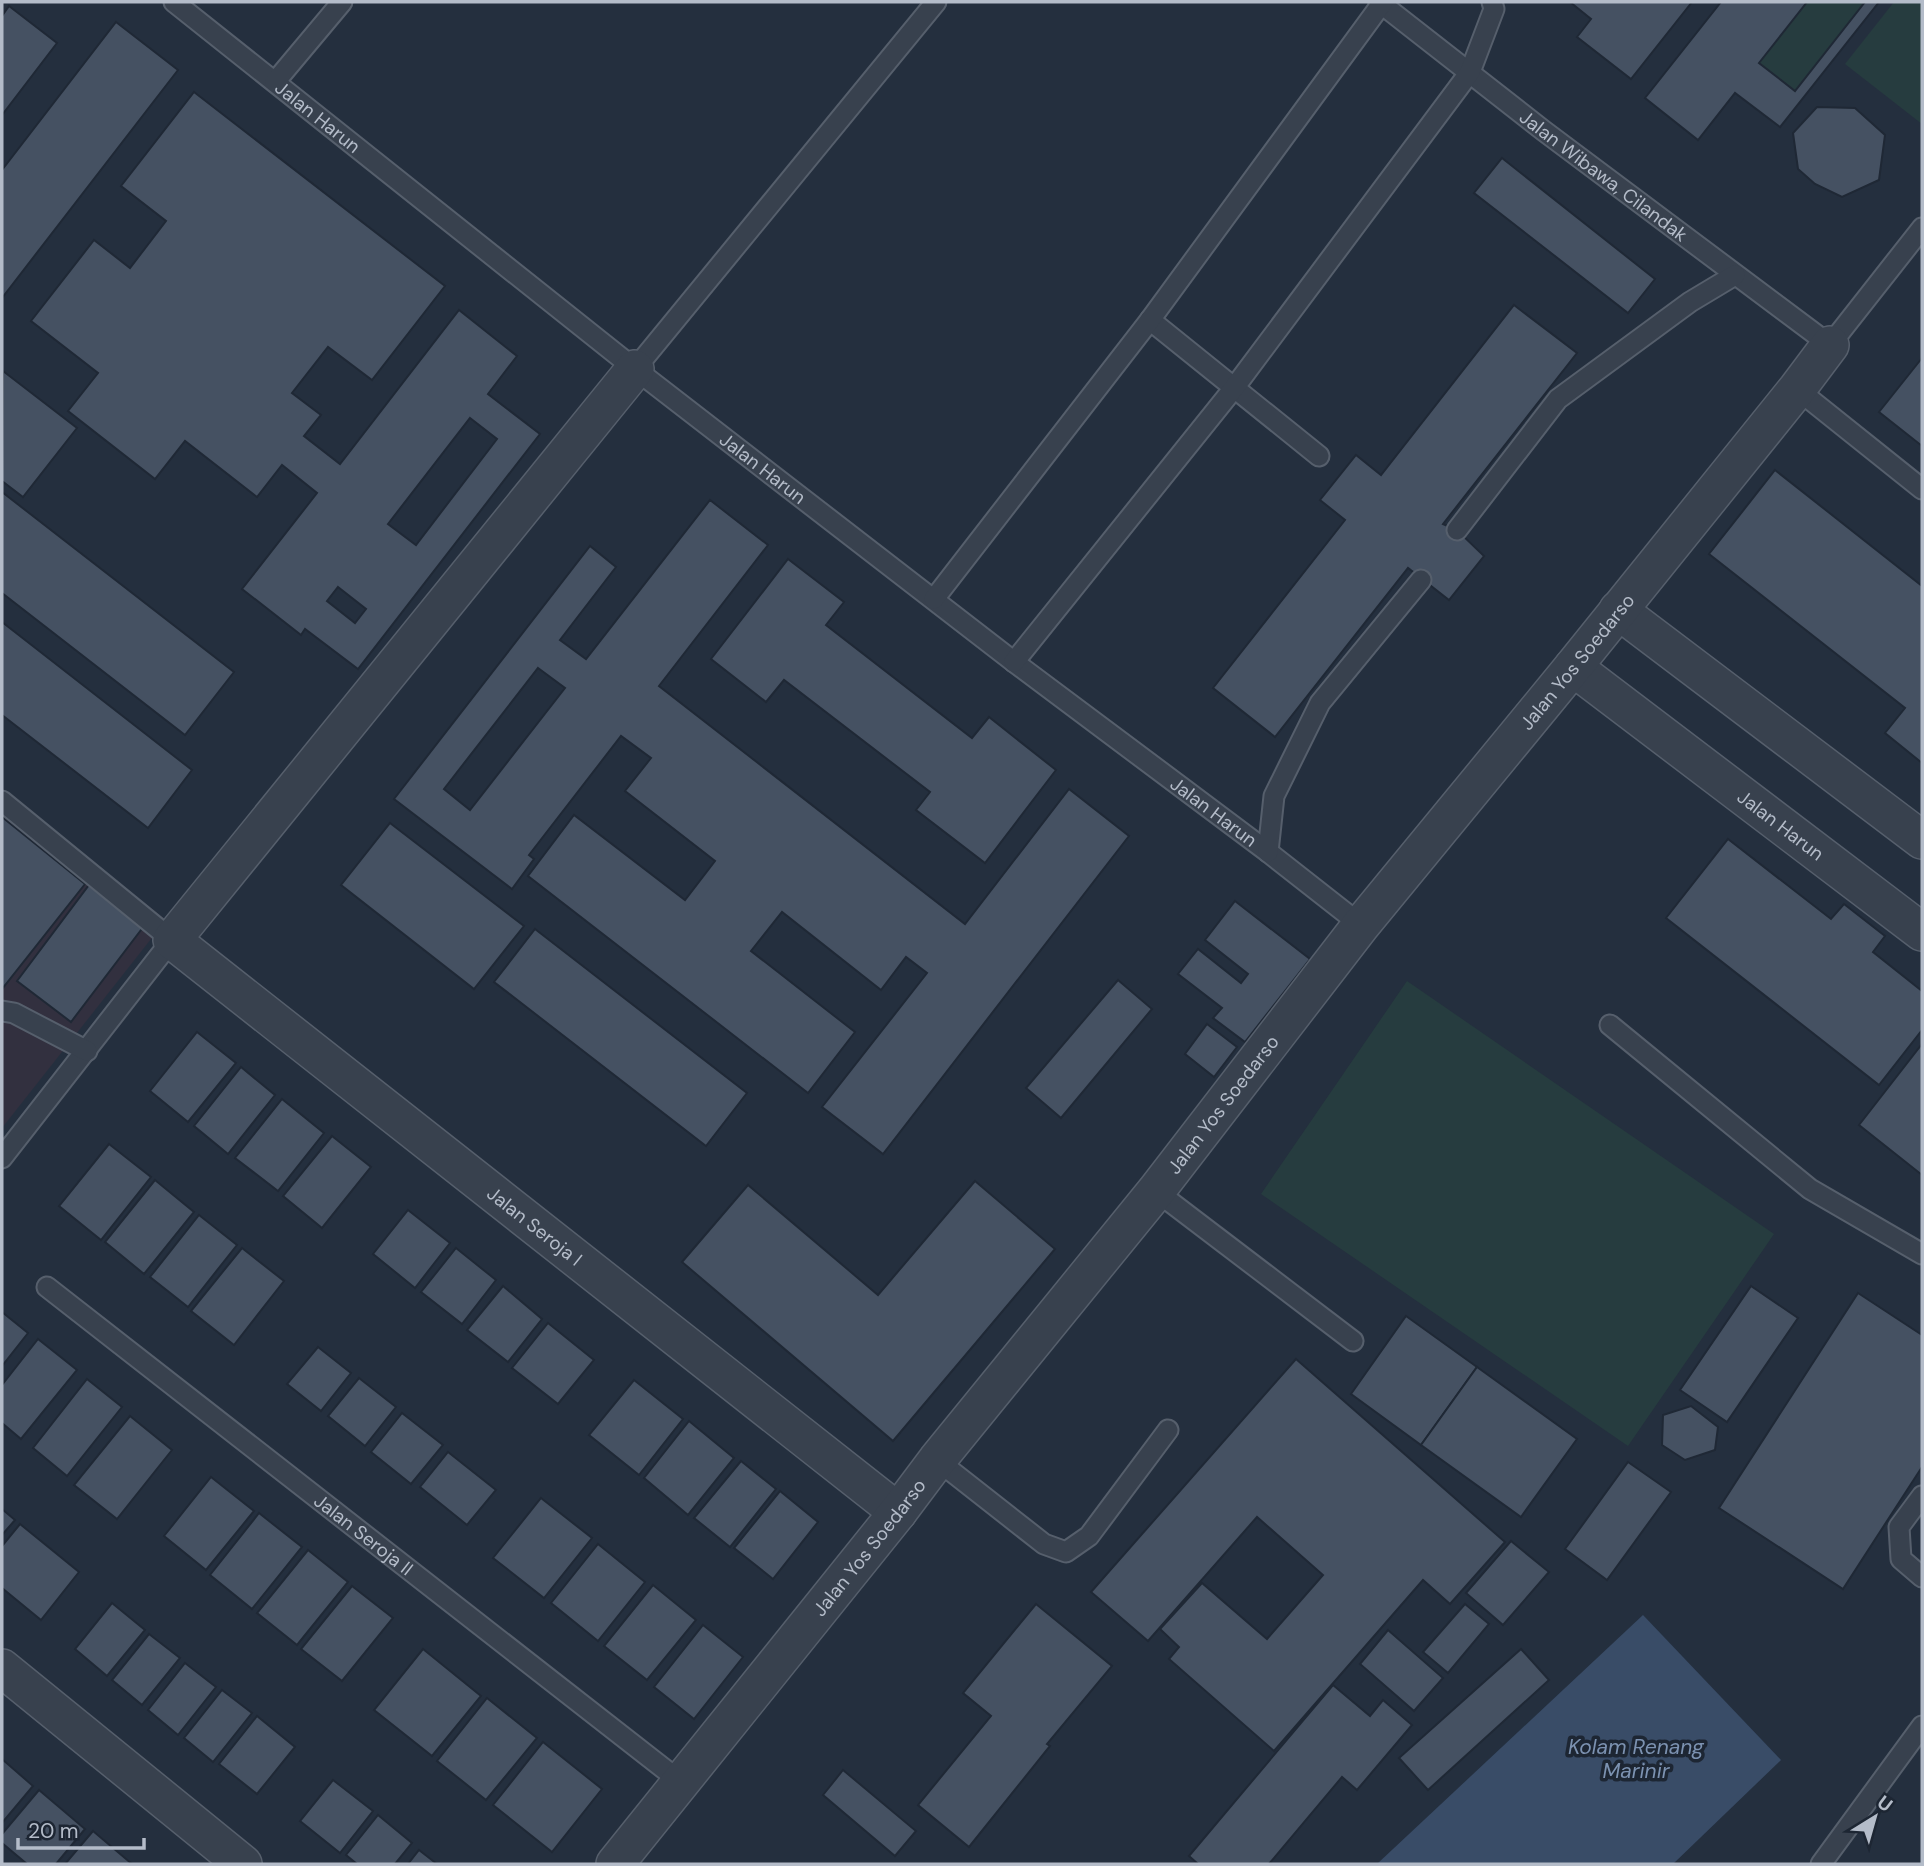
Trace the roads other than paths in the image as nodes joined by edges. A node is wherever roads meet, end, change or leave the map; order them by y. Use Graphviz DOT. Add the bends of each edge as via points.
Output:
graph roads {
  1 [pos="174,2"];
  2 [pos="342,2"];
  3 [pos="936,2"];
  4 [pos="1492,2"];
  5 [pos="1381,3"];
  6 [pos="1470,72"];
  7 [pos="275,82"];
  8 [pos="1922,228"];
  9 [pos="1735,275"];
  10 [pos="1150,320"];
  11 [pos="1830,345"];
  12 [pos="635,369"];
  13 [pos="1234,388"];
  14 [pos="1797,389"];
  15 [pos="1320,456"];
  16 [pos="1922,489"];
  17 [pos="1457,530"];
  18 [pos="1421,580"];
  19 [pos="934,599"];
  20 [pos="1618,610"];
  21 [pos="1014,662"];
  22 [pos="1573,667"];
  23 [pos="2,801"];
  24 [pos="1922,840"];
  25 [pos="1268,852"];
  26 [pos="1361,925"];
  27 [pos="1922,932"];
  28 [pos="172,940"];
  29 [pos="2,1011"];
  30 [pos="1610,1025"];
  31 [pos="87,1051"];
  32 [pos="2,1158"];
  33 [pos="1156,1191"];
  34 [pos="1922,1254"];
  35 [pos="47,1287"];
  36 [pos="1353,1341"];
  37 [pos="1168,1430"];
  38 [pos="937,1460"];
  39 [pos="1922,1496"];
  40 [pos="898,1512"];
  41 [pos="1922,1577"];
  42 [pos="2,1668"];
  43 [pos="1922,1726"];
  44 [pos="681,1783"];
  45 [pos="243,1864"];
  46 [pos="615,1864"];
  47 [pos="1821,1864"];
  1 -- 7 [label="lane, Jalan Harun"];
  2 -- 7 [label="lane"];
  3 -- 12 [label="lane"];
  4 -- 6 [label="lane" via="1494,9"];
  5 -- 6 [label="lane, Jalan Wibawa, Cilandak"];
  5 -- 10 [label="lane"];
  6 -- 9 [label="lane, Jalan Wibawa, Cilandak"];
  6 -- 13 [label="lane"];
  7 -- 12 [label="lane, Jalan Harun"];
  8 -- 11 [label="lane"];
  9 -- 11 [label="lane, Jalan Wibawa, Cilandak"];
  9 -- 17 [label="lane" via="1690,302 1558,398"];
  10 -- 13 [label="lane"];
  10 -- 19 [label="lane"];
  11 -- 14 [label="street, Jalan Yos Soedarso"];
  12 -- 19 [label="lane, Jalan Harun"];
  12 -- 28 [label="street"];
  13 -- 15 [label="lane"];
  13 -- 21 [label="lane"];
  14 -- 16 [label="lane"];
  14 -- 20 [label="street, Jalan Yos Soedarso"];
  18 -- 25 [label="lane" via="1320,703 1274,796"];
  19 -- 21 [label="lane, Jalan Harun"];
  20 -- 22 [label="street, Jalan Yos Soedarso"];
  20 -- 24 [label="street"];
  21 -- 25 [label="lane, Jalan Harun"];
  22 -- 26 [label="street, Jalan Yos Soedarso"];
  22 -- 27 [label="street, Jalan Harun"];
  23 -- 28 [label="lane"];
  25 -- 26 [label="lane, Jalan Harun"];
  26 -- 33 [label="street, Jalan Yos Soedarso"];
  28 -- 31 [label="lane"];
  28 -- 40 [label="street, Jalan Seroja I"];
  29 -- 31 [label="lane"];
  30 -- 34 [label="lane" via="1810,1189"];
  31 -- 32 [label="lane"];
  33 -- 36 [label="lane"];
  33 -- 38 [label="street, Jalan Yos Soedarso"];
  35 -- 44 [label="lane, Jalan Seroja II"];
  37 -- 38 [label="lane" via="1088,1536 1066,1552 1044,1544"];
  38 -- 40 [label="street, Jalan Yos Soedarso"];
  39 -- 41 [label="lane" via="1899,1527 1901,1559"];
  40 -- 44 [label="street, Jalan Yos Soedarso"];
  42 -- 45 [label="street"];
  43 -- 47 [label="lane"];
  44 -- 46 [label="street, Jalan Yos Soedarso"];
}
